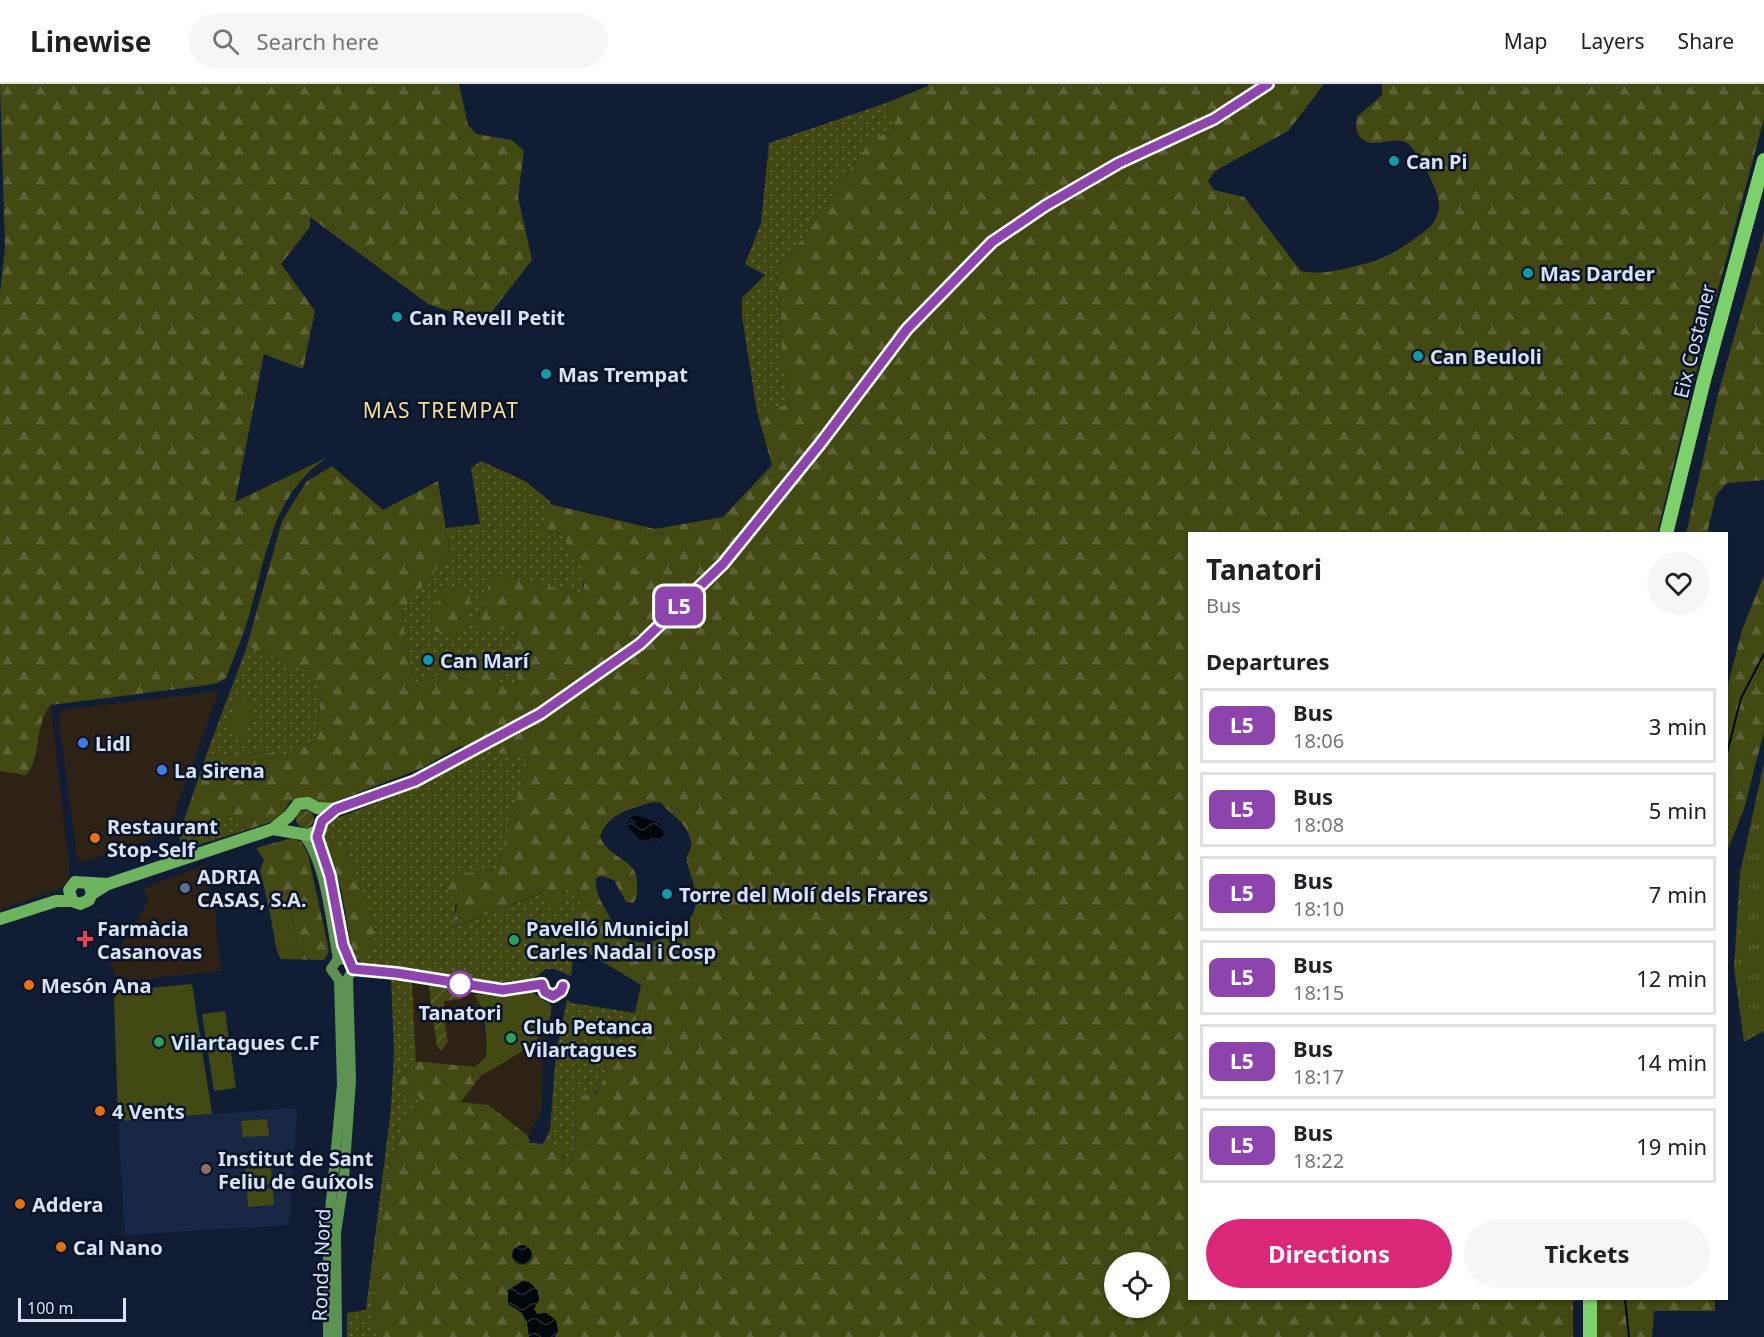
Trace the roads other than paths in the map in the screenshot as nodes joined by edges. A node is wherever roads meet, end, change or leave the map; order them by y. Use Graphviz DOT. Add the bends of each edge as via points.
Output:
graph roads {
  1 [pos="1268,84"];
  2 [pos="1764,160"];
  3 [pos="1764,192"];
  4 [pos="1666,532"];
  5 [pos="1674,532"];
  6 [pos="317,808"];
  7 [pos="336,809"];
  8 [pos="289,816"];
  9 [pos="320,826"];
  10 [pos="273,829"];
  11 [pos="299,833"];
  12 [pos="90,889"];
  13 [pos="70,896"];
  14 [pos="1,919"];
  15 [pos="343,959"];
  16 [pos="343,979"];
  17 [pos="1581,1300"];
  18 [pos="1590,1300"];
  19 [pos="328,1337"];
  20 [pos="337,1337"];
  21 [pos="1581,1337"];
  22 [pos="1590,1337"];
  1 -- 7 [label="main road" via="1214,119 1119,163 992,242 907,329 723,564 640,644 540,714 415,781"];
  2 -- 4 [label="highway, Eix Costaner"];
  3 -- 5 [label="highway, Eix Costaner" via="1710,383"];
  6 -- 7 [label="main road"];
  6 -- 8 [label="main road" via="308,803 298,804"];
  6 -- 9 [label="main road"];
  7 -- 9 [label="main road"];
  8 -- 10 [label="main road"];
  8 -- 11 [label="main road"];
  9 -- 11 [label="main road"];
  9 -- 15 [label="street, Ronda Nord" via="317,837 330,876"];
  10 -- 11 [label="main road"];
  10 -- 12 [label="main road"];
  11 -- 15 [label="street, Ronda Nord" via="312,844"];
  12 -- 13 [label="main road" via="85,903"];
  12 -- 13 [label="main road" via="76,881"];
  13 -- 14 [label="main road"];
  15 -- 16 [label="street, Ronda Nord" via="353,969"];
  15 -- 16 [label="street, Ronda Nord" via="331,969"];
  16 -- 19 [label="street, Ronda Nord" via="342,1085 328,1232"];
  16 -- 20 [label="street, Ronda Nord" via="351,1080 336,1233"];
  17 -- 21 [label="highway"];
  18 -- 22 [label="highway"];
}
